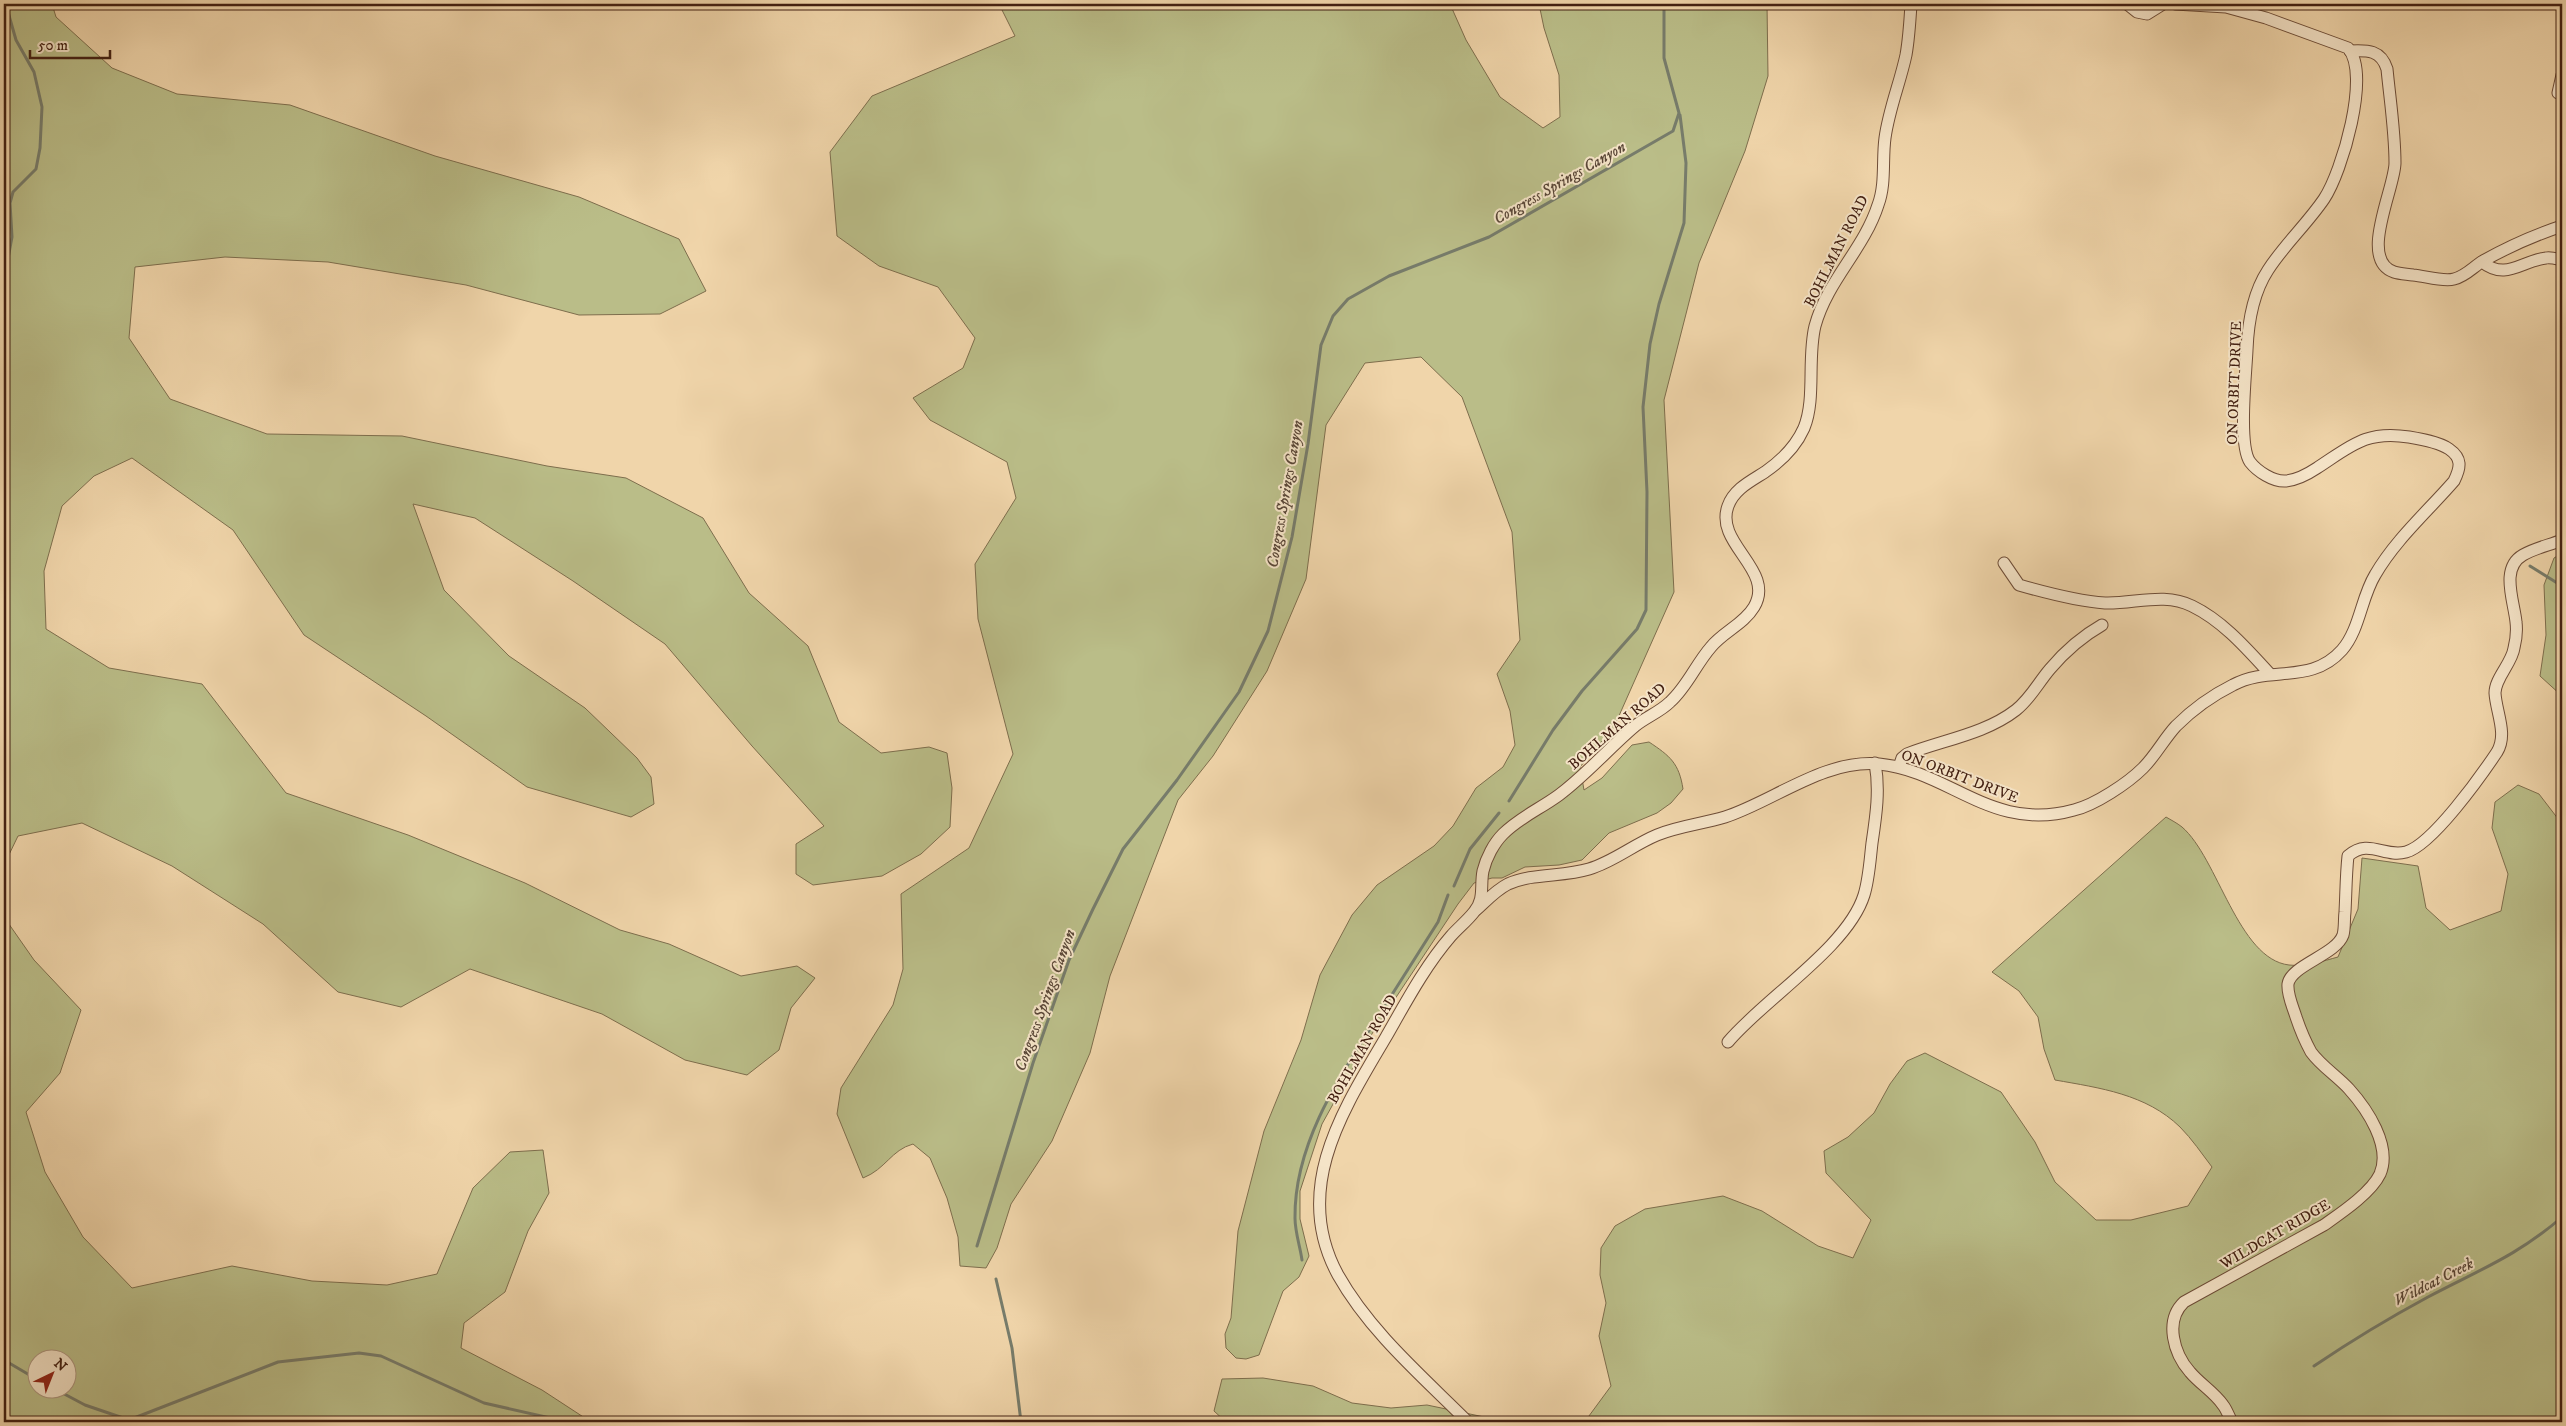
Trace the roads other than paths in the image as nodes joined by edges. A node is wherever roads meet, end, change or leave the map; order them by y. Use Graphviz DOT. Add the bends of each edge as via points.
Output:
graph roads {
  1 [pos="1911,4"];
  2 [pos="2127,4"];
  3 [pos="2162,4"];
  4 [pos="2175,4"];
  5 [pos="2350,51"];
  6 [pos="2562,75"];
  7 [pos="2558,93"];
  8 [pos="2562,226"];
  9 [pos="2562,260"];
  10 [pos="2482,262"];
  11 [pos="2562,540"];
  12 [pos="2004,563"];
  13 [pos="2102,625"];
  14 [pos="2270,674"];
  15 [pos="1875,763"];
  16 [pos="1899,766"];
  17 [pos="1476,910"];
  18 [pos="1728,1042"];
  19 [pos="1468,1422"];
  20 [pos="2232,1422"];
  1 -- 17 [label="street, BOHLMAN ROAD" via="1906,53 1885,138 1878,208 1824,301 1816,325 1805,426 1786,454 1741,488 1727,508 1727,528 1758,582 1757,602 1746,617 1707,651 1668,704 1632,729 1554,799 1524,815 1499,838 1483,871 1482,898"];
  2 -- 3 [label="street" via="2136,12 2147,14"];
  4 -- 5 [label="street" via="2226,7 2266,18"];
  5 -- 10 [label="street" via="2377,53 2387,69 2395,165 2378,241 2384,265 2393,272 2452,280 2464,276"];
  5 -- 14 [label="street, ON ORBIT DRIVE" via="2357,66 2356,92 2336,176 2324,198 2267,271 2254,303 2248,333 2246,452 2259,470 2274,479 2286,481 2307,474 2360,440 2392,434 2446,447 2460,460 2460,470 2373,577 2354,630 2342,649 2324,665 2300,674"];
  6 -- 7 [label="street"];
  8 -- 10 [label="street"];
  9 -- 10 [label="street" via="2547,257 2499,272"];
  11 -- 20 [label="street, WILDCAT RIDGE" via="2522,555 2512,567 2510,584 2516,623 2515,645 2514,654 2495,690 2502,734 2498,751 2450,814 2416,849 2404,853 2364,847 2348,856 2344,934 2333,947 2290,977 2290,1000 2300,1030 2312,1052 2350,1090 2375,1126 2383,1160 2380,1174 2372,1184 2337,1216 2178,1308 2172,1328 2179,1356 2189,1372 2224,1406"];
  12 -- 14 [label="street" via="2019,585 2045,592 2105,603 2167,598 2192,606 2220,625"];
  13 -- 16 [label="street" via="2083,635 2069,648 2015,711 1992,726 1907,754"];
  14 -- 16 [label="street, ON ORBIT DRIVE" via="2234,684 2191,712 2143,768 2120,786 2077,810 2050,816 2004,812"];
  15 -- 16 [label="street, ON ORBIT DRIVE"];
  15 -- 17 [label="street, ON ORBIT DRIVE" via="1842,767 1731,814 1654,836 1587,870 1512,883 1498,890"];
  15 -- 18 [label="street" via="1878,802 1868,876 1858,910 1847,928 1825,951 1744,1023"];
  17 -- 19 [label="street, BOHLMAN ROAD" via="1450,936 1420,977 1343,1110 1332,1134 1320,1197 1325,1245 1343,1282 1391,1343"];
}
